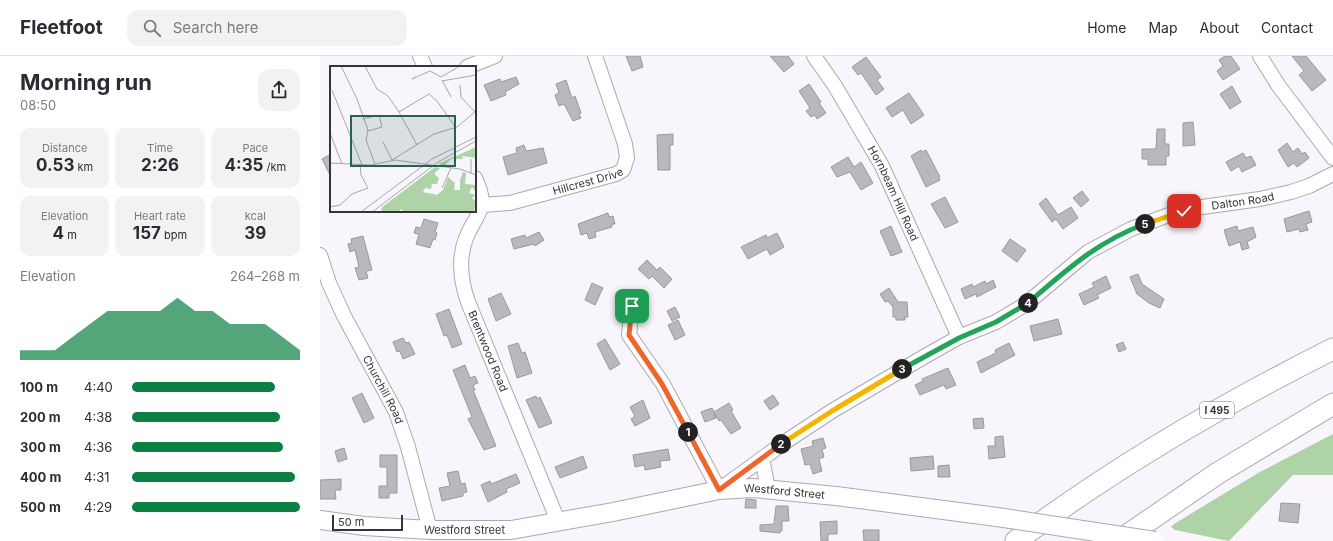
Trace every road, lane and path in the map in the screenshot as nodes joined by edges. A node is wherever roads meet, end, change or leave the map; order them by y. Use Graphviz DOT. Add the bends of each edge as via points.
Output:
graph roads {
  1 [pos="420,56"];
  2 [pos="495,56"];
  3 [pos="595,56"];
  4 [pos="814,56"];
  5 [pos="1260,56"];
  6 [pos="425,66"];
  7 [pos="470,66"];
  8 [pos="1333,158"];
  9 [pos="1333,174"];
  10 [pos="476,181"];
  11 [pos="482,205"];
  12 [pos="320,255"];
  13 [pos="632,306"];
  14 [pos="959,338"];
  15 [pos="1333,338"];
  16 [pos="1333,349"];
  17 [pos="1333,404"];
  18 [pos="1210,414"];
  19 [pos="1333,418"];
  20 [pos="762,458"];
  21 [pos="1218,473"];
  22 [pos="768,489"];
  23 [pos="719,490"];
  24 [pos="320,520"];
  25 [pos="558,521"];
  26 [pos="430,530"];
  27 [pos="407,535"];
  28 [pos="1016,541"];
  29 [pos="1120,541"];
  30 [pos="1155,541"];
  1 -- 6 [label="street"];
  2 -- 7 [label="street"];
  3 -- 11 [label="street, Hillcrest Drive" via="626,149 627,158 623,170 510,203"];
  4 -- 14 [label="street, Hornbeam Hill Road" via="835,86 882,166"];
  5 -- 8 [label="street" via="1278,85"];
  9 -- 14 [label="street, Dalton Road" via="1291,192 1195,208 1131,229 1088,252 1026,304 996,322"];
  10 -- 11 [label="street"];
  11 -- 25 [label="street, Brentwood Road" via="463,248 463,286"];
  12 -- 26 [label="street, Churchill Road" via="344,316 396,412"];
  13 -- 23 [label="street" via="629,335 662,384"];
  14 -- 20 [label="street, Dalton Road" via="832,411"];
  15 -- 18 [label="highway" via="1281,367"];
  16 -- 18 [label="highway, I 495"];
  17 -- 21 [label="highway"];
  18 -- 28 [label="highway, I 495" via="1105,479"];
  19 -- 21 [label="highway"];
  20 -- 22 [label="street"];
  20 -- 23 [label="street, Dalton Road"];
  21 -- 29 [label="highway"];
  22 -- 23 [label="main road, Westford Street"];
  22 -- 30 [label="main road, Westford Street, bridge" via="997,517"];
  23 -- 25 [label="main road, Westford Street"];
  24 -- 27 [label="main road, Westford Street"];
  25 -- 26 [label="main road, Westford Street" via="512,530"];
  26 -- 27 [label="main road, Westford Street"];
}
